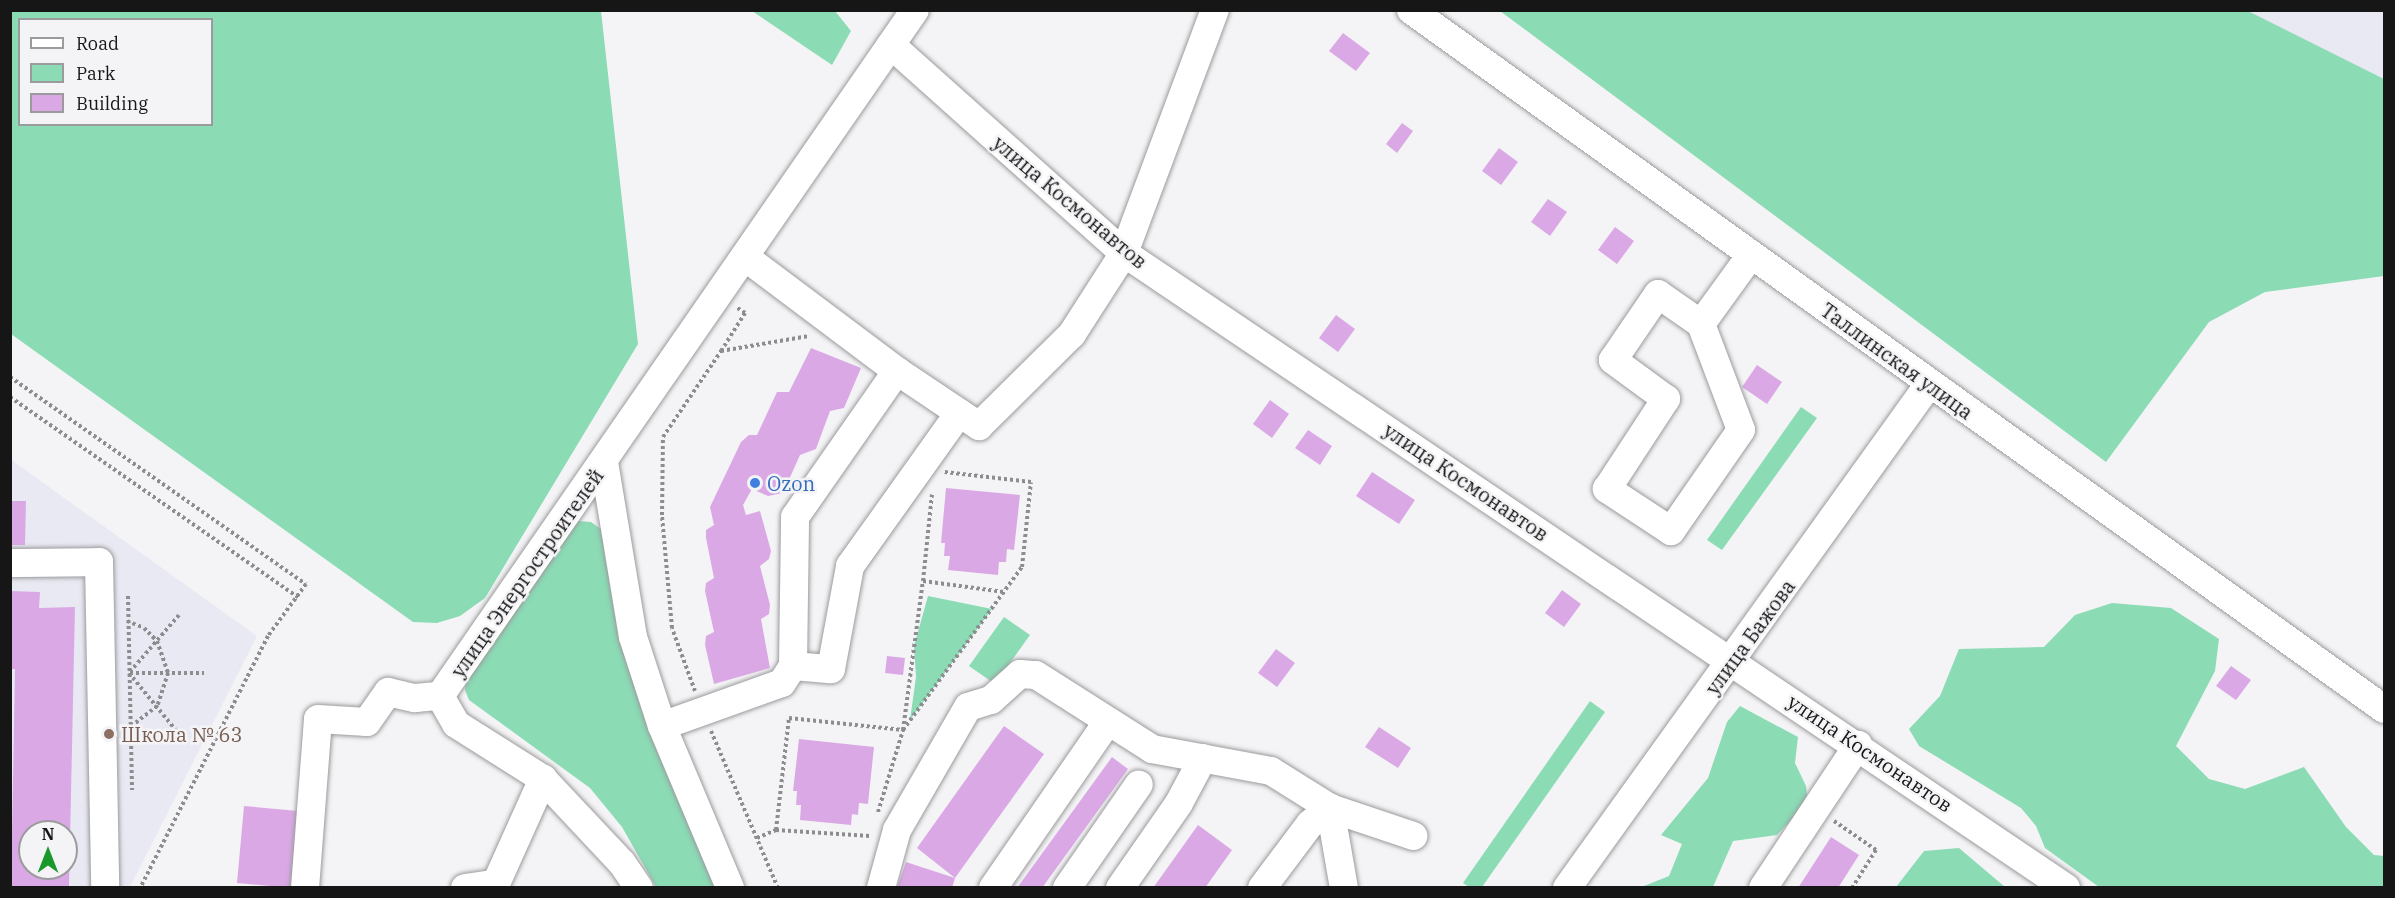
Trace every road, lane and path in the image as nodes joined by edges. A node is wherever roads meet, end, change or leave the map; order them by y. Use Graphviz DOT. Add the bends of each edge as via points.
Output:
graph roads {
  1 [pos="915,10"];
  2 [pos="1215,10"];
  3 [pos="1411,10"];
  4 [pos="891,45"];
  5 [pos="1124,253"];
  6 [pos="1750,255"];
  7 [pos="745,257"];
  8 [pos="1701,324"];
  9 [pos="813,335"];
  10 [pos="897,371"];
  11 [pos="10,377"];
  12 [pos="1929,384"];
  13 [pos="10,397"];
  14 [pos="960,413"];
  15 [pos="604,462"];
  16 [pos="938,481"];
  17 [pos="932,490"];
  18 [pos="562,522"];
  19 [pos="615,529"];
  20 [pos="10,563"];
  21 [pos="923,581"];
  22 [pos="1004,592"];
  23 [pos="128,596"];
  24 [pos="298,597"];
  25 [pos="179,615"];
  26 [pos="120,619"];
  27 [pos="128,621"];
  28 [pos="157,640"];
  29 [pos="1733,661"];
  30 [pos="793,666"];
  31 [pos="129,672"];
  32 [pos="168,673"];
  33 [pos="204,673"];
  34 [pos="440,696"];
  35 [pos="157,706"];
  36 [pos="2385,709"];
  37 [pos="702,712"];
  38 [pos="130,726"];
  39 [pos="662,726"];
  40 [pos="122,728"];
  41 [pos="1116,728"];
  42 [pos="903,730"];
  43 [pos="183,739"];
  44 [pos="1858,745"];
  45 [pos="1203,758"];
  46 [pos="543,779"];
  47 [pos="1139,784"];
  48 [pos="132,790"];
  49 [pos="1330,808"];
  50 [pos="876,817"];
  51 [pos="873,828"];
  52 [pos="1826,829"];
  53 [pos="776,830"];
  54 [pos="1413,836"];
  55 [pos="757,838"];
  56 [pos="494,886"];
  57 [pos="105,888"];
  58 [pos="140,888"];
  59 [pos="305,888"];
  60 [pos="465,888"];
  61 [pos="639,888"];
  62 [pos="729,888"];
  63 [pos="778,888"];
  64 [pos="882,888"];
  65 [pos="993,888"];
  66 [pos="1067,888"];
  67 [pos="1120,888"];
  68 [pos="1262,888"];
  69 [pos="1344,888"];
  70 [pos="1568,888"];
  71 [pos="1763,888"];
  72 [pos="1852,888"];
  73 [pos="2067,888"];
  1 -- 4 [label="street"];
  2 -- 5 [label="street"];
  3 -- 6 [label="street, Таллинская улица"];
  4 -- 5 [label="street, улица Космонавтов"];
  4 -- 7 [label="street"];
  5 -- 14 [label="street" via="1072,334 980,426"];
  5 -- 29 [label="street, улица Космонавтов"];
  6 -- 8 [label="street"];
  6 -- 12 [label="street, Таллинская улица"];
  7 -- 10 [label="street"];
  7 -- 15 [label="street"];
  8 -- 8 [label="street" via="1658,294 1613,360 1666,399 1607,489 1671,531 1741,430"];
  9 -- 37 [label="path" via="721,351 663,437 662,515 672,628"];
  10 -- 14 [label="street"];
  10 -- 30 [label="street" via="795,517"];
  11 -- 24 [label="path" via="306,584"];
  12 -- 29 [label="street, улица Бажова"];
  12 -- 36 [label="street, Таллинская улица"];
  13 -- 24 [label="path"];
  14 -- 30 [label="street" via="850,566 831,669"];
  15 -- 18 [label="street, улица Энергостроителей"];
  15 -- 19 [label="street, улица Энергостроителей"];
  16 -- 22 [label="path" via="945,472 1031,482 1022,567"];
  17 -- 21 [label="path"];
  18 -- 19 [label="street" via="584,511 598,514"];
  18 -- 34 [label="street, улица Энергостроителей"];
  19 -- 39 [label="street, улица Энергостроителей" via="633,637"];
  20 -- 57 [label="street" via="99,562"];
  21 -- 22 [label="path"];
  21 -- 42 [label="path"];
  22 -- 42 [label="path"];
  23 -- 27 [label="path"];
  24 -- 58 [label="path" via="268,636"];
  25 -- 28 [label="path"];
  26 -- 27 [label="path"];
  27 -- 28 [label="path"];
  27 -- 31 [label="path"];
  28 -- 31 [label="path"];
  28 -- 32 [label="path"];
  29 -- 44 [label="street, улица Космонавтов"];
  29 -- 70 [label="street, улица Бажова"];
  30 -- 37 [label="street" via="782,683"];
  31 -- 32 [label="path"];
  31 -- 35 [label="path"];
  31 -- 38 [label="path"];
  32 -- 33 [label="path"];
  32 -- 35 [label="path"];
  34 -- 46 [label="street, улица Энергостроителей" via="456,724"];
  34 -- 59 [label="street" via="415,698 388,692 367,722 318,719"];
  35 -- 38 [label="path"];
  35 -- 43 [label="path"];
  37 -- 39 [label="street"];
  37 -- 55 [label="path"];
  38 -- 40 [label="path"];
  38 -- 48 [label="path"];
  39 -- 62 [label="street, улица Энергостроителей"];
  41 -- 45 [label="street" via="1152,749"];
  41 -- 64 [label="street" via="1036,675 1020,674 991,700 968,707 897,830"];
  41 -- 65 [label="street"];
  42 -- 50 [label="path"];
  42 -- 53 [label="path" via="789,718"];
  44 -- 71 [label="street"];
  44 -- 73 [label="street, улица Космонавтов"];
  45 -- 49 [label="street" via="1270,771"];
  45 -- 67 [label="street" via="1179,803"];
  46 -- 56 [label="street"];
  46 -- 61 [label="street, улица Энергостроителей" via="622,863"];
  47 -- 66 [label="street"];
  49 -- 54 [label="street"];
  49 -- 68 [label="street" via="1310,824"];
  49 -- 69 [label="street"];
  51 -- 53 [label="path" via="870,838"];
  52 -- 72 [label="path" via="1832,820 1876,850"];
  53 -- 55 [label="path"];
  55 -- 63 [label="path"];
  56 -- 60 [label="street"];
}
